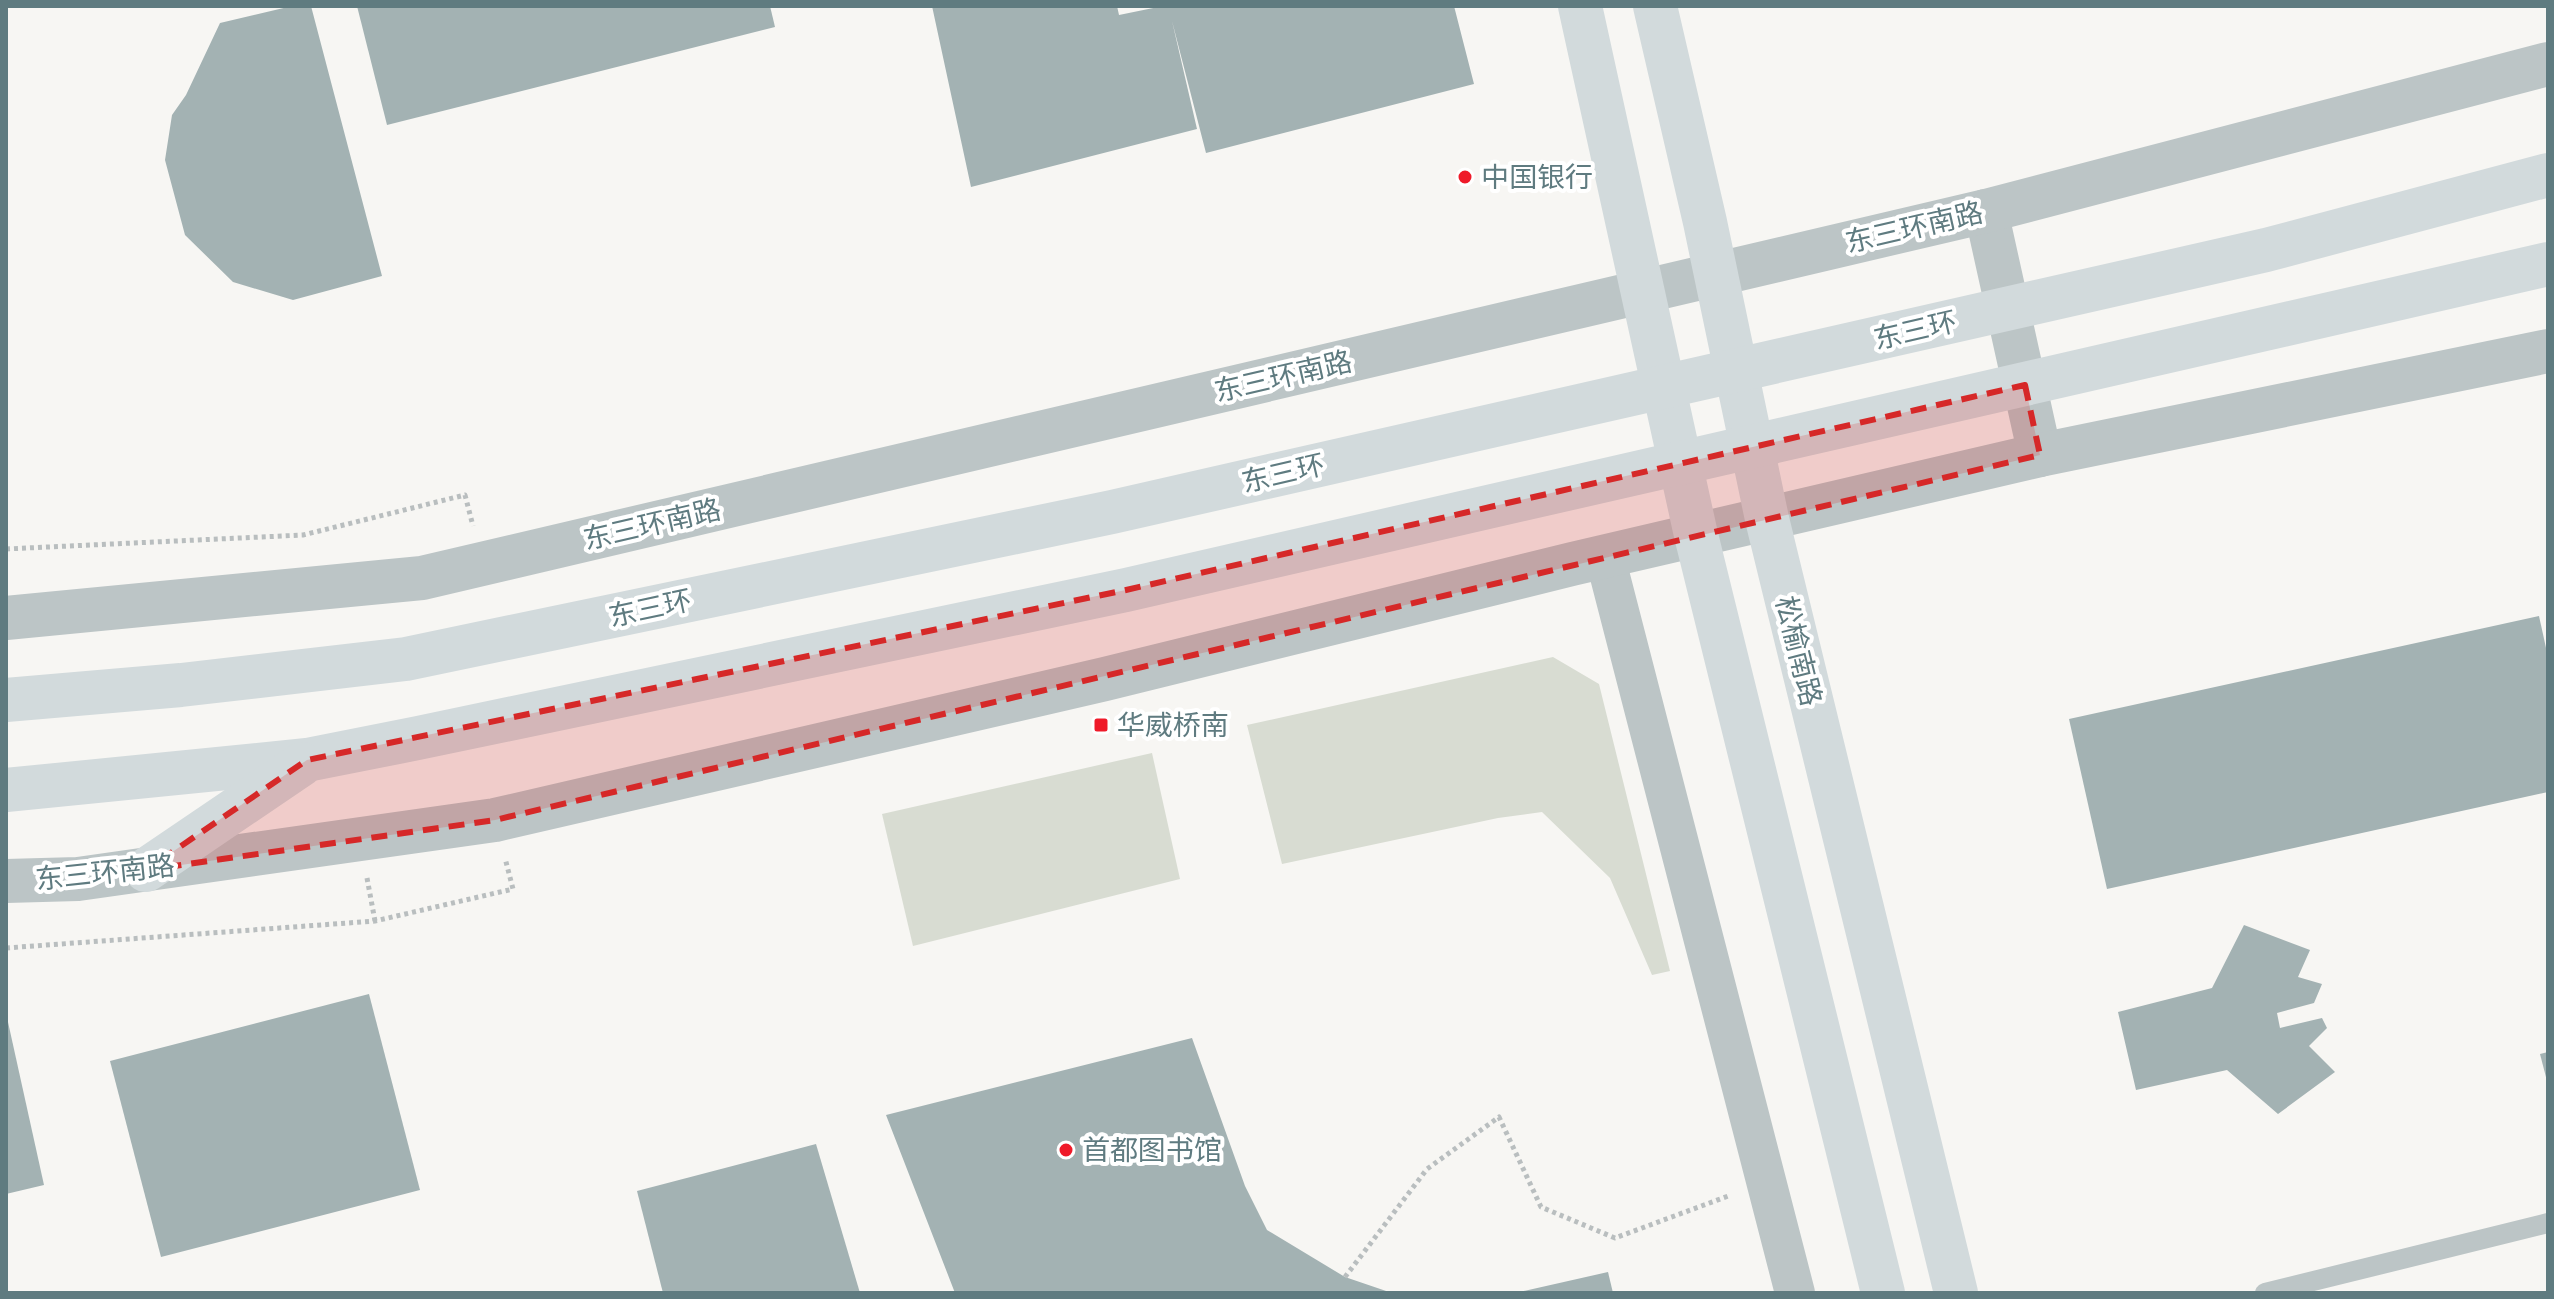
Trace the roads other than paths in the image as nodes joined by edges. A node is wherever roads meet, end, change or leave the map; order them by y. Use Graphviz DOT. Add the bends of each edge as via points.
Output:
graph roads {
  1 [pos="1580,6"];
  2 [pos="1655,6"];
  3 [pos="2548,64"];
  4 [pos="2548,175"];
  5 [pos="1986,211"];
  6 [pos="2548,264"];
  7 [pos="1716,274"];
  8 [pos="1642,291"];
  9 [pos="2548,351"];
  10 [pos="2040,455"];
  11 [pos="1767,519"];
  12 [pos="1696,535"];
  13 [pos="1605,557"];
  14 [pos="6,618"];
  15 [pos="6,700"];
  16 [pos="307,760"];
  17 [pos="6,790"];
  18 [pos="146,870"];
  19 [pos="6,881"];
  20 [pos="2548,1223"];
  21 [pos="1795,1293"];
  22 [pos="1883,1293"];
  23 [pos="1956,1293"];
  24 [pos="2265,1293"];
  1 -- 8 [label="main road"];
  2 -- 7 [label="main road, 松榆南路"];
  3 -- 5 [label="street, 东三环南路"];
  4 -- 15 [label="main road, 东三环" via="2266,250 1112,512 406,659"];
  5 -- 7 [label="street, 东三环南路"];
  5 -- 10 [label="street"];
  6 -- 16 [label="main road" via="1126,590"];
  7 -- 8 [label="street, 东三环南路"];
  7 -- 11 [label="main road, 松榆南路"];
  8 -- 12 [label="main road"];
  8 -- 14 [label="street, 东三环南路" via="422,578"];
  9 -- 10 [label="street, 东三环南路"];
  10 -- 11 [label="street, 东三环南路"];
  11 -- 12 [label="street, 东三环南路"];
  11 -- 23 [label="main road, 松榆南路"];
  12 -- 13 [label="street, 东三环南路"];
  12 -- 22 [label="main road"];
  13 -- 18 [label="street, 东三环南路" via="495,820"];
  13 -- 21 [label="street"];
  16 -- 17 [label="main road"];
  16 -- 18 [label="main road"];
  18 -- 19 [label="street, 东三环南路"];
  20 -- 24 [label="lane"];
}
